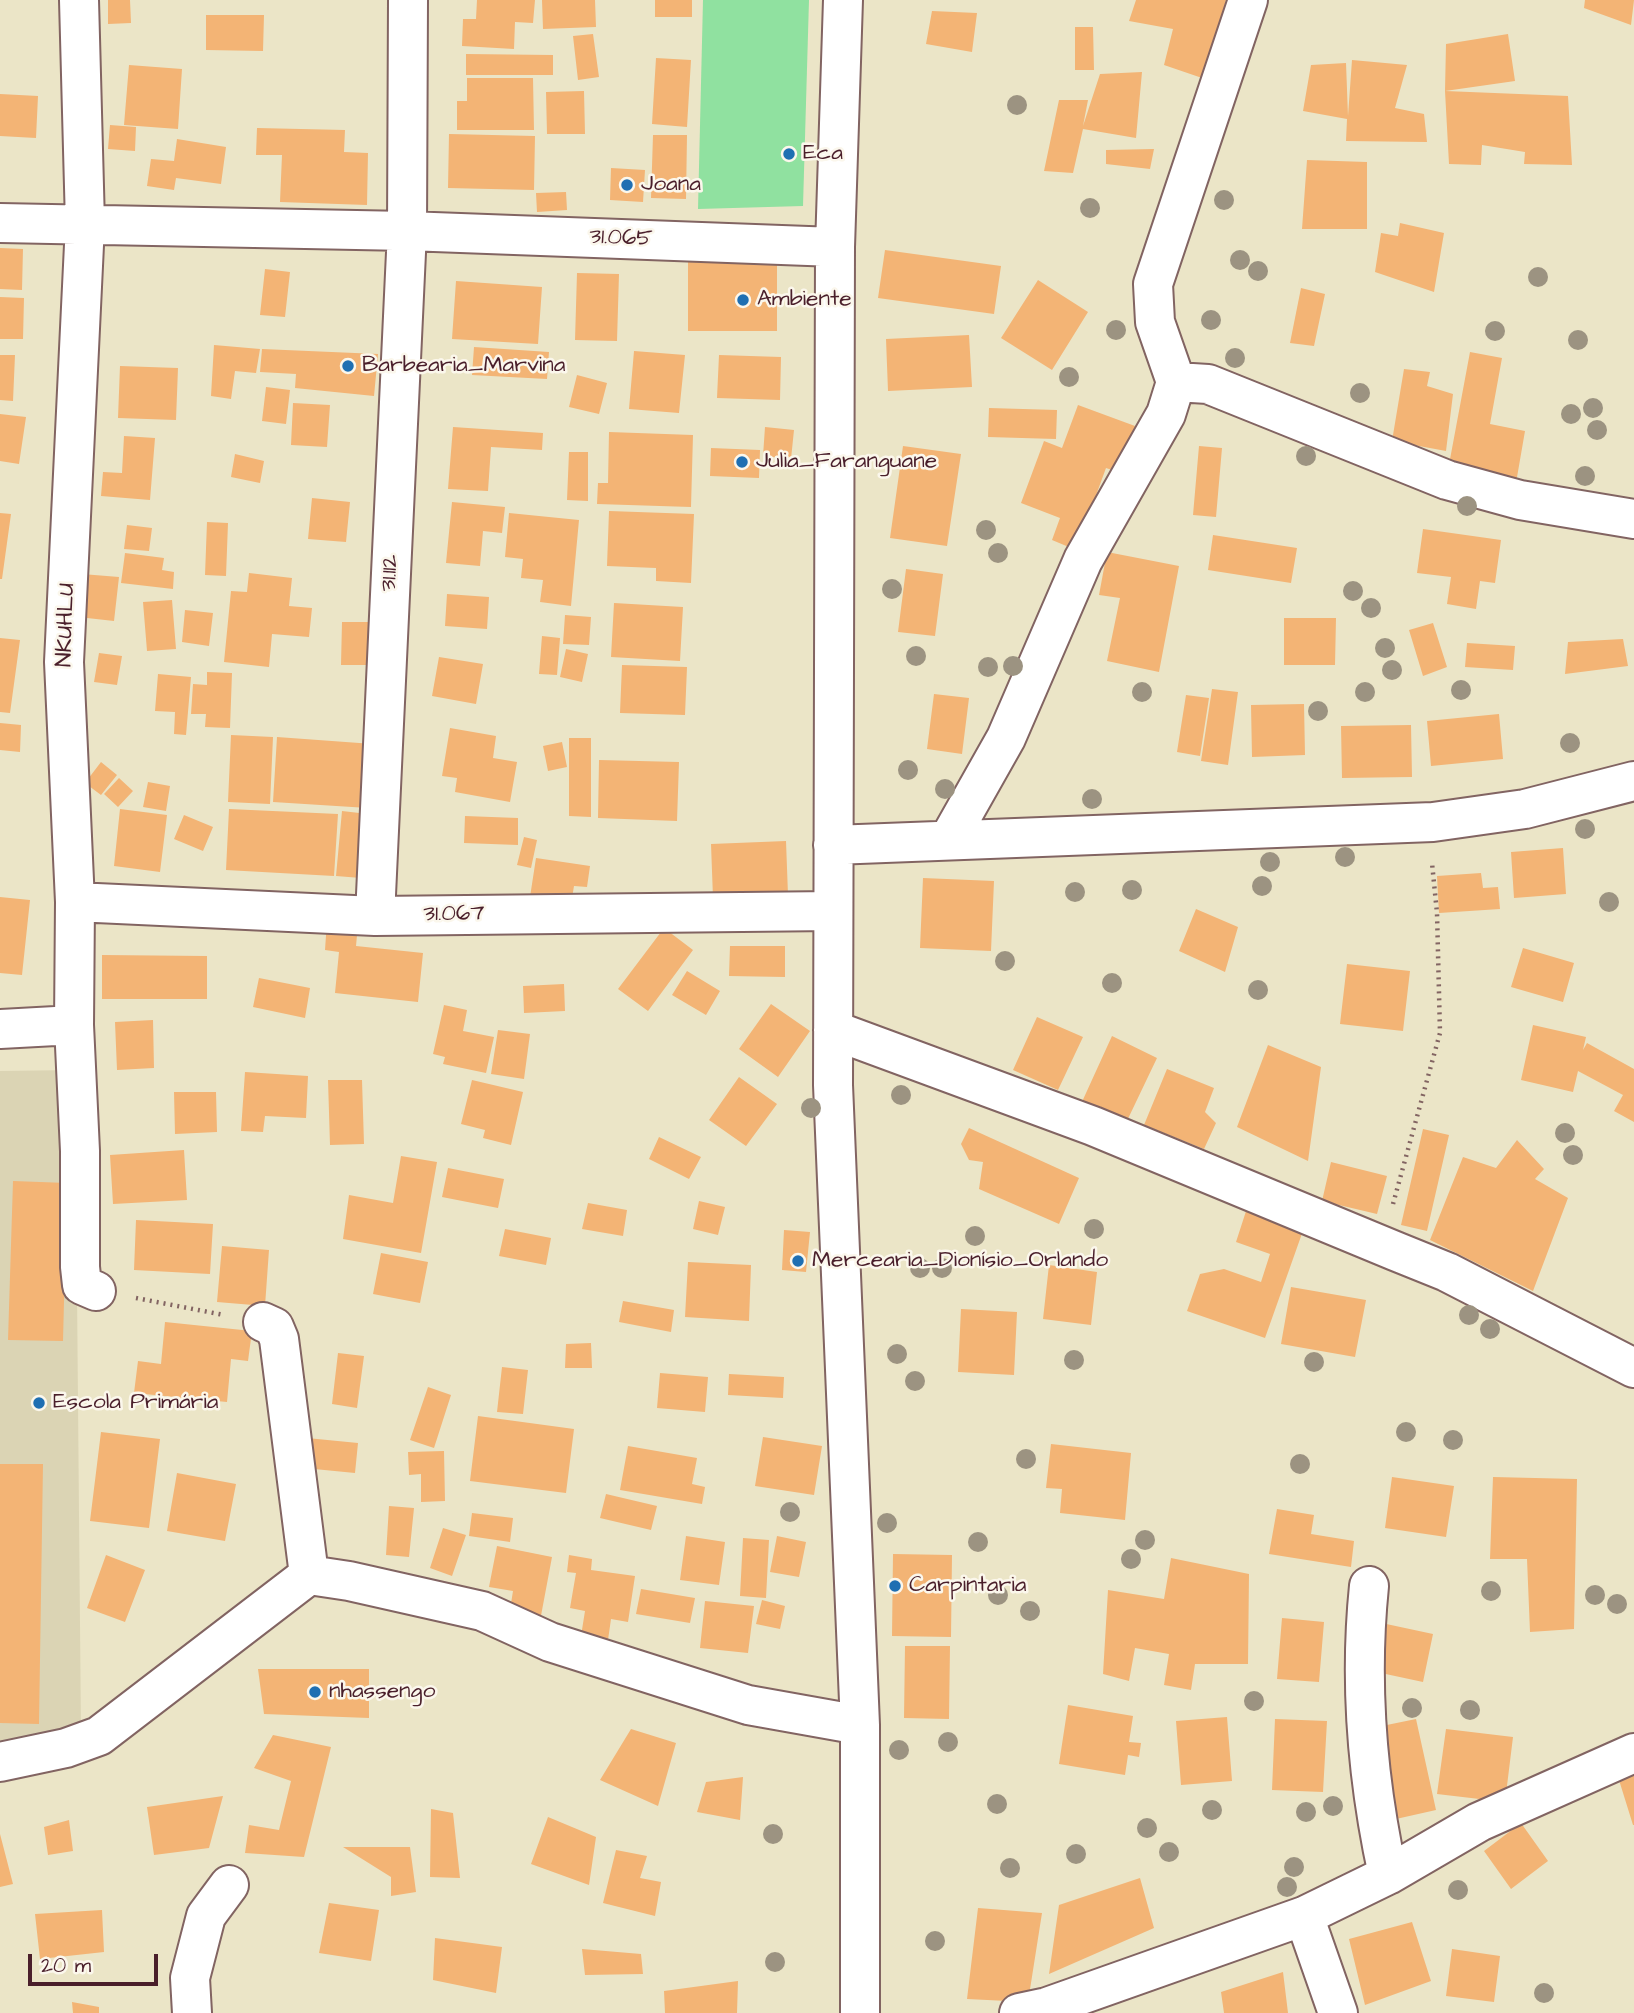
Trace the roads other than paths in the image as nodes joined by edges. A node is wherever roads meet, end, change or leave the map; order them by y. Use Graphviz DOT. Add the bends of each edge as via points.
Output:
graph roads {
  1 [pos="79,0"];
  2 [pos="408,0"];
  3 [pos="843,0"];
  4 [pos="1248,0"];
  5 [pos="0,223"];
  6 [pos="85,225"];
  7 [pos="407,231"];
  8 [pos="835,247"];
  9 [pos="1176,382"];
  10 [pos="1634,519"];
  11 [pos="1634,781"];
  12 [pos="949,839"];
  13 [pos="833,845"];
  14 [pos="75,902"];
  15 [pos="833,911"];
  16 [pos="375,916"];
  17 [pos="74,1025"];
  18 [pos="0,1029"];
  19 [pos="833,1030"];
  20 [pos="96,1291"];
  21 [pos="263,1322"];
  22 [pos="1634,1368"];
  23 [pos="309,1575"];
  24 [pos="1369,1586"];
  25 [pos="860,1726"];
  26 [pos="1634,1753"];
  27 [pos="0,1762"];
  28 [pos="1388,1875"];
  29 [pos="229,1885"];
  30 [pos="1304,1916"];
  31 [pos="191,2013"];
  32 [pos="860,2013"];
  33 [pos="1019,2013"];
  34 [pos="1338,2013"];
  1 -- 6 [label="street, NKUHLU"];
  2 -- 7 [label="street, 31.112"];
  3 -- 8 [label="street"];
  4 -- 9 [label="street" via="1153,284 1155,322"];
  5 -- 6 [label="street, 31.065"];
  6 -- 7 [label="street, 31.065"];
  6 -- 14 [label="street, NKUHLU" via="64,662"];
  7 -- 8 [label="street, 31.065"];
  7 -- 16 [label="street, 31.112"];
  8 -- 13 [label="street"];
  9 -- 10 [label="street" via="1208,384 1447,480 1520,500"];
  9 -- 12 [label="street" via="1166,414 1083,560 1006,738"];
  11 -- 12 [label="street" via="1525,809 1433,822"];
  12 -- 13 [label="street"];
  13 -- 15 [label="street"];
  14 -- 16 [label="street, 31.067"];
  14 -- 17 [label="street, NKUHLU"];
  15 -- 16 [label="street, 31.067"];
  15 -- 19 [label="street"];
  17 -- 18 [label="street"];
  17 -- 20 [label="street, NKUHLU" via="80,1279 85,1288"];
  19 -- 22 [label="street" via="1093,1126 1447,1272"];
  19 -- 25 [label="street"];
  21 -- 23 [label="street" via="274,1327 279,1339"];
  23 -- 25 [label="street" via="482,1611 550,1642 748,1705"];
  23 -- 27 [label="street" via="99,1736"];
  24 -- 28 [label="street" via="1364,1697 1373,1804"];
  25 -- 32 [label="street"];
  26 -- 28 [label="street" via="1479,1822"];
  28 -- 30 [label="street"];
  29 -- 31 [label="street" via="206,1916 190,1978"];
  30 -- 33 [label="street"];
  30 -- 34 [label="street"];
}
